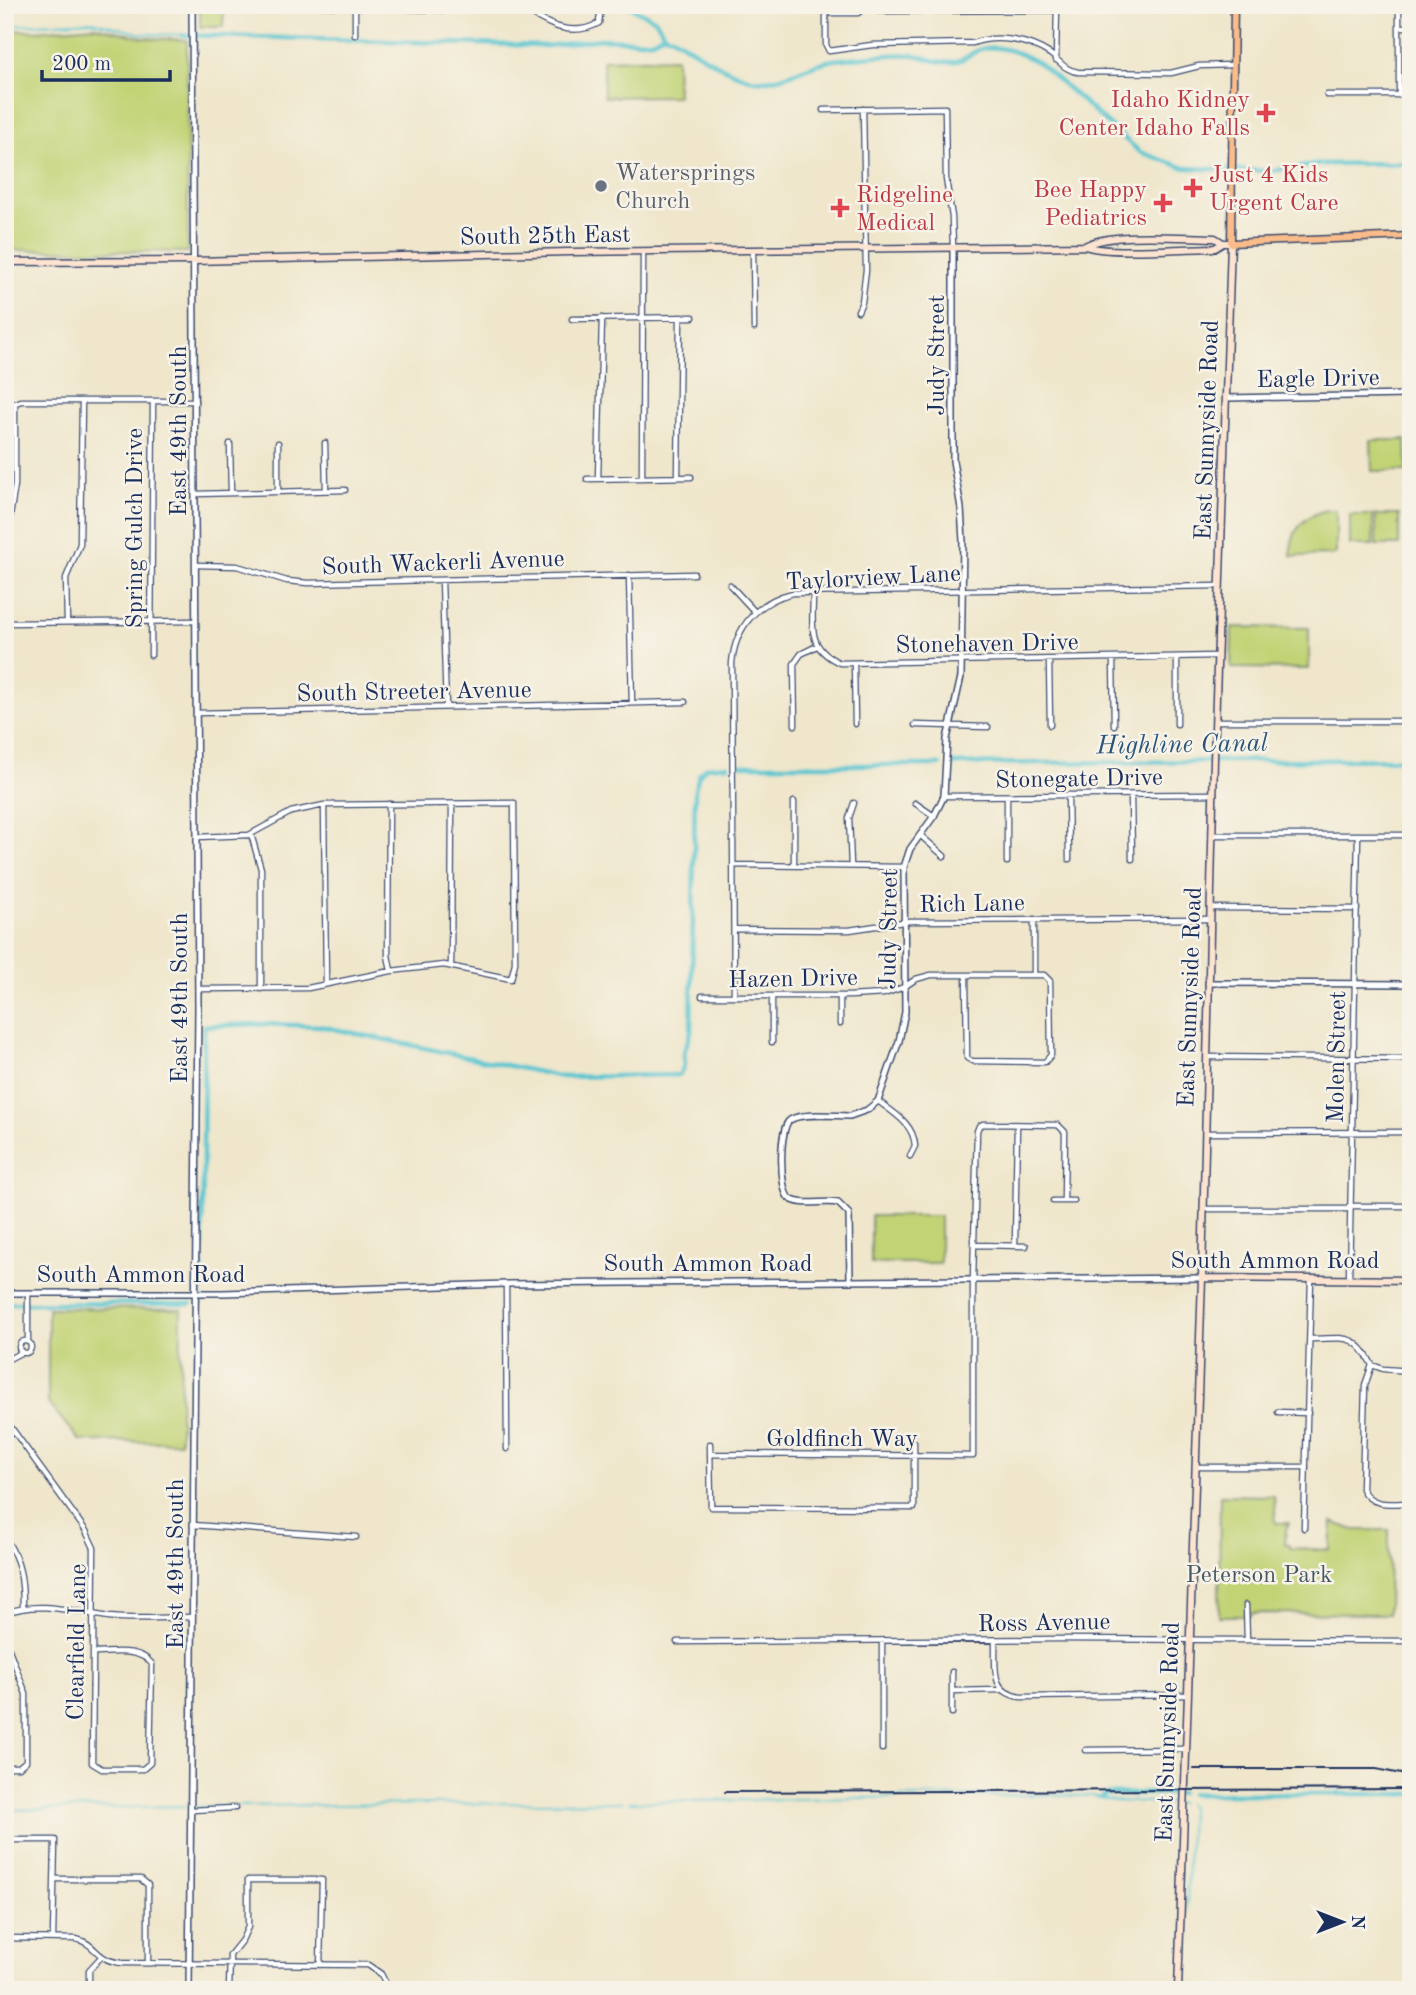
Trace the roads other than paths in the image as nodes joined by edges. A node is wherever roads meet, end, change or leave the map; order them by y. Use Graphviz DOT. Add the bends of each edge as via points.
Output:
graph roads {
  1 [pos="192,5"];
  2 [pos="306,5"];
  3 [pos="460,5"];
  4 [pos="517,5"];
  5 [pos="827,5"];
  6 [pos="869,5"];
  7 [pos="1234,5"];
  8 [pos="1399,5"];
  9 [pos="355,6"];
  10 [pos="601,6"];
  11 [pos="1058,8"];
  12 [pos="826,13"];
  13 [pos="1399,27"];
  14 [pos="1411,27"];
  15 [pos="355,35"];
  16 [pos="1056,61"];
  17 [pos="1233,65"];
  18 [pos="1327,95"];
  19 [pos="1399,95"];
  20 [pos="1411,95"];
  21 [pos="863,109"];
  22 [pos="823,110"];
  23 [pos="1411,236"];
  24 [pos="1223,243"];
  25 [pos="1231,243"];
  26 [pos="1086,246"];
  27 [pos="953,248"];
  28 [pos="865,250"];
  29 [pos="643,252"];
  30 [pos="753,252"];
  31 [pos="194,261"];
  32 [pos="5,262"];
  33 [pos="858,311"];
  34 [pos="680,317"];
  35 [pos="694,317"];
  36 [pos="572,318"];
  37 [pos="602,318"];
  38 [pos="642,318"];
  39 [pos="754,328"];
  40 [pos="1411,395"];
  41 [pos="1226,398"];
  42 [pos="82,401"];
  43 [pos="153,401"];
  44 [pos="195,401"];
  45 [pos="15,403"];
  46 [pos="5,407"];
  47 [pos="278,443"];
  48 [pos="325,443"];
  49 [pos="230,444"];
  50 [pos="678,477"];
  51 [pos="691,477"];
  52 [pos="642,478"];
  53 [pos="587,479"];
  54 [pos="598,479"];
  55 [pos="326,490"];
  56 [pos="345,490"];
  57 [pos="278,492"];
  58 [pos="232,493"];
  59 [pos="196,494"];
  60 [pos="5,547"];
  61 [pos="196,565"];
  62 [pos="694,574"];
  63 [pos="629,575"];
  64 [pos="442,580"];
  65 [pos="730,585"];
  66 [pos="1220,586"];
  67 [pos="963,590"];
  68 [pos="813,593"];
  69 [pos="755,612"];
  70 [pos="151,621"];
  71 [pos="196,621"];
  72 [pos="66,622"];
  73 [pos="5,623"];
  74 [pos="817,646"];
  75 [pos="151,655"];
  76 [pos="1218,656"];
  77 [pos="1177,658"];
  78 [pos="1113,659"];
  79 [pos="1049,660"];
  80 [pos="961,661"];
  81 [pos="854,663"];
  82 [pos="685,702"];
  83 [pos="632,703"];
  84 [pos="446,708"];
  85 [pos="197,713"];
  86 [pos="1216,721"];
  87 [pos="1411,721"];
  88 [pos="855,724"];
  89 [pos="1177,724"];
  90 [pos="795,725"];
  91 [pos="915,725"];
  92 [pos="1050,725"];
  93 [pos="1114,725"];
  94 [pos="950,726"];
  95 [pos="988,727"];
  96 [pos="1214,794"];
  97 [pos="1131,795"];
  98 [pos="944,796"];
  99 [pos="1007,796"];
  100 [pos="1068,796"];
  101 [pos="794,802"];
  102 [pos="854,803"];
  103 [pos="915,803"];
  104 [pos="389,804"];
  105 [pos="452,804"];
  106 [pos="324,805"];
  107 [pos="934,816"];
  108 [pos="251,834"];
  109 [pos="920,835"];
  110 [pos="1212,835"];
  111 [pos="1359,835"];
  112 [pos="1411,835"];
  113 [pos="197,837"];
  114 [pos="944,856"];
  115 [pos="1069,859"];
  116 [pos="1132,859"];
  117 [pos="1007,862"];
  118 [pos="734,865"];
  119 [pos="794,865"];
  120 [pos="851,865"];
  121 [pos="904,867"];
  122 [pos="1210,908"];
  123 [pos="1357,909"];
  124 [pos="1034,919"];
  125 [pos="1210,919"];
  126 [pos="903,922"];
  127 [pos="734,929"];
  128 [pos="451,966"];
  129 [pos="391,971"];
  130 [pos="966,975"];
  131 [pos="1034,975"];
  132 [pos="1208,983"];
  133 [pos="1355,984"];
  134 [pos="1411,984"];
  135 [pos="326,985"];
  136 [pos="904,987"];
  137 [pos="198,989"];
  138 [pos="261,989"];
  139 [pos="702,996"];
  140 [pos="734,996"];
  141 [pos="772,996"];
  142 [pos="840,996"];
  143 [pos="840,1024"];
  144 [pos="772,1042"];
  145 [pos="1206,1057"];
  146 [pos="1353,1058"];
  147 [pos="1411,1059"];
  148 [pos="878,1101"];
  149 [pos="1017,1125"];
  150 [pos="1351,1131"];
  151 [pos="1411,1132"];
  152 [pos="1204,1133"];
  153 [pos="910,1156"];
  154 [pos="1064,1200"];
  155 [pos="1053,1201"];
  156 [pos="1074,1201"];
  157 [pos="1411,1206"];
  158 [pos="1349,1208"];
  159 [pos="1203,1209"];
  160 [pos="974,1245"];
  161 [pos="1015,1245"];
  162 [pos="1026,1246"];
  163 [pos="1202,1278"];
  164 [pos="1311,1279"];
  165 [pos="1349,1279"];
  166 [pos="973,1280"];
  167 [pos="1411,1280"];
  168 [pos="850,1281"];
  169 [pos="506,1284"];
  170 [pos="5,1293"];
  171 [pos="196,1293"];
  172 [pos="28,1295"];
  173 [pos="1310,1339"];
  174 [pos="5,1362"];
  175 [pos="1372,1365"];
  176 [pos="1411,1371"];
  177 [pos="1278,1412"];
  178 [pos="1308,1413"];
  179 [pos="7,1421"];
  180 [pos="914,1442"];
  181 [pos="710,1444"];
  182 [pos="507,1449"];
  183 [pos="710,1454"];
  184 [pos="914,1456"];
  185 [pos="1195,1467"];
  186 [pos="1306,1467"];
  187 [pos="1411,1503"];
  188 [pos="193,1525"];
  189 [pos="1304,1528"];
  190 [pos="356,1537"];
  191 [pos="5,1538"];
  192 [pos="1246,1605"];
  193 [pos="23,1608"];
  194 [pos="5,1613"];
  195 [pos="93,1614"];
  196 [pos="192,1617"];
  197 [pos="5,1639"];
  198 [pos="1247,1640"];
  199 [pos="882,1641"];
  200 [pos="995,1641"];
  201 [pos="1189,1641"];
  202 [pos="1411,1641"];
  203 [pos="677,1642"];
  204 [pos="93,1653"];
  205 [pos="952,1672"];
  206 [pos="952,1690"];
  207 [pos="1001,1690"];
  208 [pos="1188,1695"];
  209 [pos="952,1713"];
  210 [pos="882,1749"];
  211 [pos="1186,1749"];
  212 [pos="1086,1750"];
  213 [pos="5,1767"];
  214 [pos="234,1808"];
  215 [pos="191,1810"];
  216 [pos="5,1840"];
  217 [pos="55,1879"];
  218 [pos="5,1938"];
  219 [pos="53,1938"];
  220 [pos="100,1957"];
  221 [pos="148,1963"];
  222 [pos="190,1963"];
  223 [pos="229,1964"];
  224 [pos="320,1965"];
  225 [pos="89,1990"];
  226 [pos="189,1990"];
  227 [pos="229,1990"];
  228 [pos="389,1990"];
  229 [pos="1178,1990"];
  1 -- 31 [label="street, East 49th South"];
  2 -- 9 [label="street"];
  3 -- 9 [label="street" via="444,10"];
  4 -- 10 [label="street" via="568,31 599,23"];
  5 -- 12 [label="street"];
  6 -- 11 [label="street" via="878,11"];
  6 -- 12 [label="street" via="858,13"];
  7 -- 17 [label="main road, East Sunnyside Road"];
  8 -- 13 [label="street"];
  9 -- 15 [label="street"];
  11 -- 16 [label="street"];
  12 -- 16 [label="street" via="829,51 1013,39 1047,52"];
  13 -- 14 [label="street"];
  13 -- 19 [label="street"];
  16 -- 17 [label="street" via="1078,72 1171,73"];
  17 -- 25 [label="main road, East Sunnyside Road"];
  18 -- 19 [label="street"];
  19 -- 20 [label="street"];
  21 -- 22 [label="street"];
  21 -- 27 [label="street" via="945,108"];
  21 -- 28 [label="street"];
  23 -- 25 [label="main road, South 25th East"];
  24 -- 25 [label="main road, South 25th East"];
  24 -- 26 [label="main road, South 25th East" via="1215,248 1095,250"];
  24 -- 26 [label="main road, South 25th East" via="1215,237 1153,237 1095,240"];
  25 -- 41 [label="main road, East Sunnyside Road"];
  26 -- 27 [label="main road, South 25th East"];
  27 -- 28 [label="main road, South 25th East"];
  27 -- 67 [label="street, Judy Street" via="953,461 963,527"];
  28 -- 30 [label="main road, South 25th East"];
  28 -- 33 [label="street"];
  29 -- 30 [label="main road, South 25th East"];
  29 -- 31 [label="main road, South 25th East"];
  29 -- 38 [label="street"];
  30 -- 39 [label="street"];
  31 -- 32 [label="main road, South 25th East"];
  31 -- 44 [label="street, East 49th South"];
  34 -- 35 [label="street"];
  34 -- 38 [label="street"];
  34 -- 50 [label="street"];
  36 -- 37 [label="street"];
  37 -- 38 [label="street"];
  37 -- 54 [label="street"];
  38 -- 52 [label="street"];
  40 -- 41 [label="street, Eagle Drive"];
  41 -- 66 [label="main road, East Sunnyside Road"];
  42 -- 43 [label="street"];
  42 -- 45 [label="street"];
  42 -- 72 [label="street" via="80,544 66,578"];
  43 -- 44 [label="street"];
  43 -- 70 [label="street, Spring Gulch Drive"];
  44 -- 59 [label="street, East 49th South"];
  45 -- 46 [label="street"];
  45 -- 60 [label="street" via="15,485"];
  47 -- 57 [label="street"];
  48 -- 55 [label="street"];
  49 -- 58 [label="street"];
  50 -- 51 [label="street"];
  50 -- 52 [label="street"];
  52 -- 54 [label="street"];
  53 -- 54 [label="street"];
  55 -- 56 [label="street"];
  55 -- 57 [label="street"];
  57 -- 58 [label="street"];
  58 -- 59 [label="street"];
  59 -- 61 [label="street, East 49th South"];
  61 -- 64 [label="street, South Wackerli Avenue" via="237,566 308,583"];
  61 -- 71 [label="street, East 49th South"];
  62 -- 63 [label="street, South Wackerli Avenue"];
  63 -- 64 [label="street, South Wackerli Avenue"];
  63 -- 83 [label="street"];
  64 -- 84 [label="street"];
  65 -- 69 [label="street"];
  66 -- 67 [label="street, Taylorview Lane"];
  66 -- 76 [label="main road, East Sunnyside Road"];
  67 -- 68 [label="street, Taylorview Lane"];
  67 -- 80 [label="street, Judy Street"];
  68 -- 69 [label="street, Taylorview Lane" via="785,595"];
  68 -- 74 [label="street"];
  69 -- 118 [label="street, Taylorview Lane" via="733,649"];
  70 -- 71 [label="street"];
  70 -- 72 [label="street"];
  70 -- 75 [label="street, Spring Gulch Drive"];
  71 -- 85 [label="street, East 49th South"];
  72 -- 73 [label="street"];
  74 -- 81 [label="street, Stonehaven Drive" via="840,663"];
  74 -- 90 [label="street" via="801,654 794,664"];
  76 -- 77 [label="street, Stonehaven Drive"];
  76 -- 86 [label="main road, East Sunnyside Road"];
  77 -- 78 [label="street, Stonehaven Drive"];
  77 -- 89 [label="street"];
  78 -- 79 [label="street, Stonehaven Drive"];
  78 -- 93 [label="street"];
  79 -- 80 [label="street, Stonehaven Drive"];
  79 -- 92 [label="street"];
  80 -- 81 [label="street, Stonehaven Drive"];
  80 -- 94 [label="street, Judy Street"];
  81 -- 88 [label="street"];
  82 -- 83 [label="street, South Streeter Avenue"];
  83 -- 84 [label="street, South Streeter Avenue"];
  84 -- 85 [label="street, South Streeter Avenue"];
  85 -- 113 [label="street, East 49th South"];
  86 -- 87 [label="street"];
  86 -- 96 [label="main road, East Sunnyside Road"];
  91 -- 94 [label="street"];
  94 -- 95 [label="street"];
  94 -- 98 [label="street, Judy Street"];
  96 -- 97 [label="street, Stonegate Drive"];
  96 -- 110 [label="main road, East Sunnyside Road"];
  97 -- 100 [label="street, Stonegate Drive"];
  97 -- 116 [label="street"];
  98 -- 99 [label="street, Stonegate Drive"];
  98 -- 107 [label="street, Judy Street"];
  99 -- 100 [label="street, Stonegate Drive"];
  99 -- 117 [label="street"];
  100 -- 115 [label="street"];
  101 -- 119 [label="street"];
  102 -- 120 [label="street" via="849,818"];
  103 -- 107 [label="street"];
  104 -- 105 [label="street"];
  104 -- 106 [label="street"];
  104 -- 129 [label="street"];
  105 -- 128 [label="street"];
  105 -- 128 [label="street" via="514,803 515,963 512,979"];
  106 -- 108 [label="street" via="291,812"];
  106 -- 135 [label="street"];
  107 -- 109 [label="street, Judy Street"];
  108 -- 113 [label="street"];
  108 -- 138 [label="street" via="261,869"];
  109 -- 114 [label="street"];
  109 -- 121 [label="street, Judy Street"];
  110 -- 111 [label="street"];
  110 -- 122 [label="main road, East Sunnyside Road"];
  111 -- 112 [label="street"];
  111 -- 123 [label="street, Molen Street"];
  113 -- 137 [label="street, East 49th South"];
  118 -- 119 [label="street"];
  118 -- 127 [label="street, Taylorview Lane"];
  119 -- 120 [label="street"];
  120 -- 121 [label="street"];
  121 -- 126 [label="street, Judy Street"];
  122 -- 123 [label="street"];
  122 -- 125 [label="main road, East Sunnyside Road"];
  123 -- 133 [label="street, Molen Street"];
  124 -- 125 [label="street, Rich Lane"];
  124 -- 126 [label="street, Rich Lane"];
  124 -- 131 [label="street"];
  125 -- 132 [label="main road, East Sunnyside Road"];
  126 -- 127 [label="street, Rich Lane" via="849,930"];
  126 -- 136 [label="street, Judy Street"];
  127 -- 140 [label="street, Taylorview Lane"];
  128 -- 129 [label="street"];
  129 -- 135 [label="street"];
  130 -- 131 [label="street, Hazen Drive"];
  130 -- 131 [label="street" via="967,1058 1045,1062 1051,1055 1050,981"];
  130 -- 136 [label="street, Hazen Drive" via="931,975"];
  132 -- 133 [label="street"];
  132 -- 145 [label="main road, East Sunnyside Road"];
  133 -- 134 [label="street"];
  133 -- 146 [label="street, Molen Street"];
  135 -- 138 [label="street"];
  136 -- 142 [label="street, Hazen Drive" via="884,994"];
  136 -- 148 [label="street, Judy Street" via="899,1041"];
  137 -- 138 [label="street"];
  137 -- 171 [label="street, East 49th South"];
  139 -- 140 [label="street, Hazen Drive"];
  140 -- 141 [label="street, Hazen Drive"];
  141 -- 142 [label="street, Hazen Drive"];
  141 -- 144 [label="street"];
  142 -- 143 [label="street"];
  145 -- 146 [label="street"];
  145 -- 152 [label="main road, East Sunnyside Road"];
  146 -- 147 [label="street"];
  146 -- 150 [label="street, Molen Street"];
  148 -- 153 [label="street" via="912,1133 915,1146"];
  148 -- 168 [label="street" via="850,1116 796,1117 783,1131 786,1194 796,1201 838,1203 849,1214"];
  149 -- 154 [label="street" via="1058,1125 1065,1132"];
  149 -- 160 [label="street" via="979,1126 977,1130"];
  149 -- 161 [label="street"];
  150 -- 151 [label="street"];
  150 -- 152 [label="street"];
  150 -- 158 [label="street, Molen Street"];
  152 -- 159 [label="main road, East Sunnyside Road"];
  154 -- 155 [label="street"];
  154 -- 156 [label="street"];
  157 -- 158 [label="street"];
  158 -- 159 [label="street"];
  158 -- 165 [label="street, Molen Street"];
  159 -- 163 [label="main road, East Sunnyside Road"];
  160 -- 161 [label="street"];
  160 -- 166 [label="street"];
  161 -- 162 [label="street"];
  163 -- 164 [label="main road, South Ammon Road"];
  163 -- 166 [label="street, South Ammon Road"];
  163 -- 185 [label="main road, East Sunnyside Road"];
  164 -- 165 [label="main road, South Ammon Road"];
  164 -- 173 [label="street"];
  165 -- 167 [label="main road, South Ammon Road"];
  166 -- 168 [label="street, South Ammon Road"];
  166 -- 184 [label="street, Goldfinch Way" via="973,1456"];
  168 -- 169 [label="street, South Ammon Road"];
  169 -- 171 [label="street, South Ammon Road"];
  169 -- 182 [label="street"];
  170 -- 172 [label="street, South Ammon Road"];
  171 -- 172 [label="street, South Ammon Road"];
  171 -- 188 [label="street, East 49th South"];
  172 -- 174 [label="street" via="28,1342 20,1344 22,1352"];
  173 -- 175 [label="street" via="1350,1339 1359,1344"];
  173 -- 178 [label="street"];
  175 -- 176 [label="street"];
  175 -- 187 [label="street" via="1365,1385 1362,1489 1377,1503"];
  177 -- 178 [label="street"];
  178 -- 186 [label="street"];
  179 -- 195 [label="street, Clearfield Lane" via="92,1540"];
  180 -- 184 [label="street"];
  181 -- 183 [label="street"];
  183 -- 184 [label="street, Goldfinch Way"];
  183 -- 184 [label="street" via="711,1507 914,1508"];
  185 -- 186 [label="street"];
  185 -- 201 [label="main road, East Sunnyside Road"];
  186 -- 189 [label="street"];
  188 -- 190 [label="street"];
  188 -- 196 [label="street, East 49th South"];
  191 -- 193 [label="street" via="19,1561"];
  192 -- 198 [label="street"];
  193 -- 194 [label="street"];
  193 -- 195 [label="street" via="51,1606"];
  195 -- 196 [label="street"];
  195 -- 204 [label="street, Clearfield Lane"];
  196 -- 215 [label="street, East 49th South"];
  197 -- 213 [label="street" via="27,1703 26,1761 19,1767"];
  198 -- 201 [label="street, Ross Avenue"];
  198 -- 202 [label="street, Ross Avenue"];
  199 -- 200 [label="street, Ross Avenue"];
  199 -- 203 [label="street, Ross Avenue"];
  199 -- 210 [label="street"];
  200 -- 201 [label="street, Ross Avenue"];
  200 -- 207 [label="street"];
  201 -- 208 [label="main road, East Sunnyside Road"];
  204 -- 204 [label="street, Clearfield Lane" via="138,1653 152,1664 150,1763 143,1769 102,1769 92,1763"];
  205 -- 206 [label="street"];
  206 -- 207 [label="street"];
  206 -- 209 [label="street"];
  207 -- 208 [label="street" via="1021,1697"];
  208 -- 211 [label="main road, East Sunnyside Road"];
  211 -- 212 [label="street"];
  211 -- 229 [label="main road, East Sunnyside Road"];
  214 -- 215 [label="street"];
  215 -- 222 [label="street, East 49th South"];
  216 -- 217 [label="street" via="55,1840"];
  217 -- 219 [label="street"];
  217 -- 221 [label="street" via="141,1879 148,1885"];
  218 -- 219 [label="street"];
  219 -- 220 [label="street" via="84,1941"];
  220 -- 221 [label="street"];
  220 -- 225 [label="street" via="89,1970"];
  221 -- 222 [label="street"];
  222 -- 223 [label="street"];
  222 -- 226 [label="street, East 49th South"];
  223 -- 224 [label="street"];
  223 -- 224 [label="street" via="248,1927 248,1880 322,1880"];
  223 -- 227 [label="street"];
  224 -- 228 [label="street" via="368,1965 381,1974"];
}
